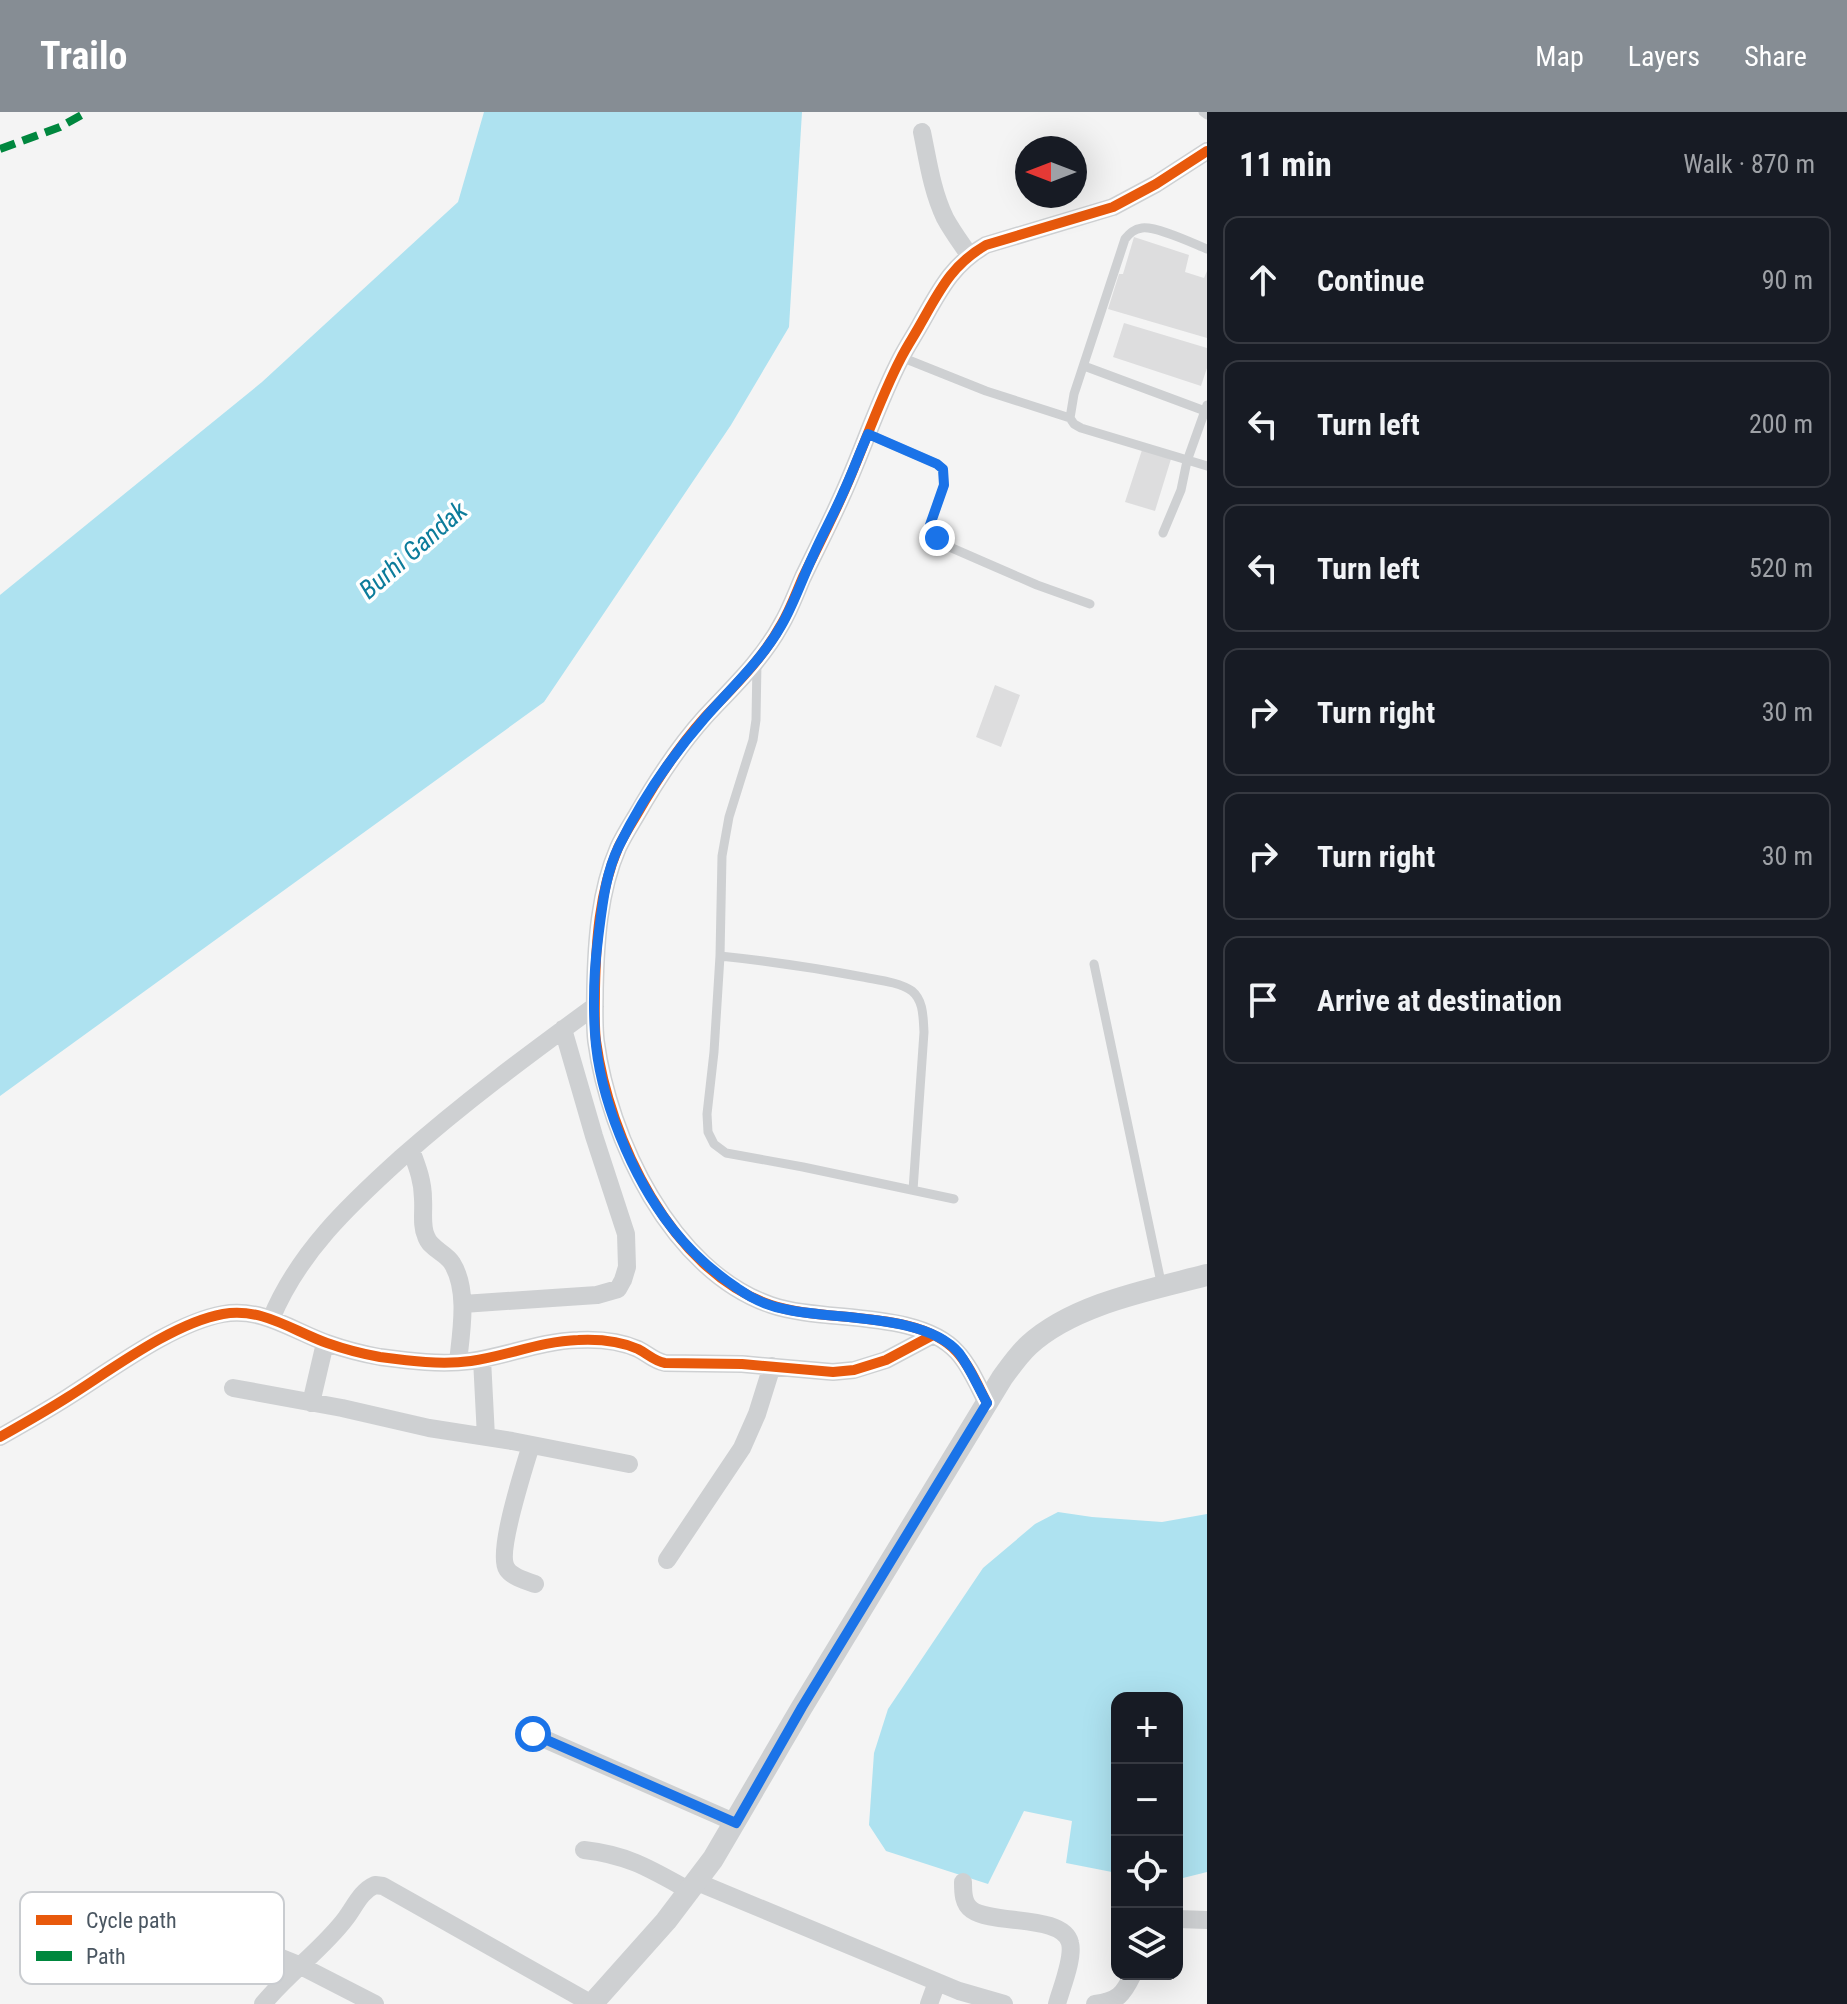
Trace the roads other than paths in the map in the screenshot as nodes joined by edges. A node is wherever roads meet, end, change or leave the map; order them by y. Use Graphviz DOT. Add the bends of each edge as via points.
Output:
graph roads {
  1 [pos="922,132"];
  2 [pos="1207,151"];
  3 [pos="1207,249"];
  4 [pos="969,255"];
  5 [pos="901,357"];
  6 [pos="1084,366"];
  7 [pos="1206,408"];
  8 [pos="1070,418"];
  9 [pos="868,434"];
  10 [pos="1187,461"];
  11 [pos="1207,466"];
  12 [pos="1163,533"];
  13 [pos="1090,604"];
  14 [pos="757,660"];
  15 [pos="720,956"];
  16 [pos="1094,964"];
  17 [pos="595,1006"];
  18 [pos="563,1029"];
  19 [pos="411,1150"];
  20 [pos="913,1190"];
  21 [pos="954,1199"];
  22 [pos="1207,1275"];
  23 [pos="1162,1287"];
  24 [pos="463,1304"];
  25 [pos="271,1319"];
  26 [pos="933,1335"];
  27 [pos="325,1343"];
  28 [pos="482,1359"];
  29 [pos="458,1362"];
  30 [pos="772,1366"];
  31 [pos="233,1388"];
  32 [pos="311,1403"];
  33 [pos="987,1403"];
  34 [pos="0,1437"];
  35 [pos="486,1437"];
  36 [pos="531,1445"];
  37 [pos="629,1464"];
  38 [pos="667,1560"];
  39 [pos="535,1584"];
  40 [pos="533,1734"];
  41 [pos="736,1823"];
  42 [pos="584,1850"];
  43 [pos="963,1882"];
  44 [pos="694,1886"];
  45 [pos="1183,1919"];
  46 [pos="1207,1920"];
  47 [pos="284,1959"];
  48 [pos="299,1965"];
  49 [pos="1130,1980"];
  50 [pos="284,1981"];
  51 [pos="937,1982"];
  52 [pos="281,1984"];
  53 [pos="263,2004"];
  54 [pos="375,2004"];
  55 [pos="592,2004"];
  56 [pos="929,2004"];
  57 [pos="1004,2004"];
  58 [pos="1057,2004"];
  59 [pos="1095,2004"];
  1 -- 4 [label="street" via="939,202"];
  2 -- 4 [label="street" via="1113,207 1006,238"];
  3 -- 6 [label="lane" via="1151,228 1129,233"];
  4 -- 5 [label="street" via="933,301"];
  5 -- 8 [label="lane"];
  5 -- 9 [label="street"];
  6 -- 7 [label="lane"];
  6 -- 8 [label="lane"];
  7 -- 10 [label="lane"];
  8 -- 10 [label="lane" via="1081,428"];
  9 -- 13 [label="lane" via="943,469 944,485 930,525 945,545"];
  9 -- 14 [label="street" via="792,605"];
  10 -- 11 [label="lane"];
  10 -- 12 [label="lane"];
  14 -- 15 [label="lane" via="753,740 724,838"];
  14 -- 17 [label="street" via="672,759 618,848 601,911"];
  15 -- 20 [label="lane" via="706,1125 714,1144 726,1153"];
  15 -- 20 [label="lane" via="818,968 912,991 920,1001 924,1032"];
  16 -- 23 [label="lane"];
  17 -- 18 [label="street"];
  17 -- 26 [label="street" via="600,1066 626,1148 655,1203 695,1255 767,1304 894,1323"];
  18 -- 19 [label="street"];
  18 -- 24 [label="street" via="626,1234 623,1280 618,1289 597,1295"];
  19 -- 24 [label="street" via="422,1182 424,1233 452,1263"];
  19 -- 25 [label="street" via="306,1255"];
  20 -- 21 [label="lane"];
  22 -- 23 [label="street"];
  23 -- 33 [label="street" via="1094,1307 1052,1328 1014,1361"];
  24 -- 29 [label="street"];
  25 -- 27 [label="street"];
  25 -- 34 [label="street" via="225,1313 179,1330"];
  26 -- 30 [label="street" via="854,1370"];
  26 -- 33 [label="street" via="958,1352"];
  27 -- 29 [label="street" via="376,1356"];
  27 -- 32 [label="street"];
  28 -- 29 [label="street"];
  28 -- 30 [label="street" via="580,1340 622,1344 665,1363"];
  28 -- 35 [label="street"];
  30 -- 38 [label="street" via="742,1448"];
  31 -- 32 [label="street"];
  32 -- 35 [label="street"];
  33 -- 41 [label="street"];
  35 -- 36 [label="street"];
  36 -- 37 [label="street"];
  36 -- 39 [label="street" via="505,1564 515,1576"];
  40 -- 41 [label="street"];
  41 -- 44 [label="street"];
  42 -- 44 [label="street" via="628,1859"];
  43 -- 58 [label="street" via="966,1903 973,1911 1043,1924 1067,1935 1070,1953"];
  44 -- 51 [label="street"];
  44 -- 55 [label="street"];
  45 -- 46 [label="street"];
  47 -- 48 [label="street"];
  48 -- 50 [label="street"];
  48 -- 54 [label="street"];
  48 -- 55 [label="street" via="342,1923 363,1893 383,1886"];
  49 -- 59 [label="street" via="1118,1998"];
  51 -- 56 [label="street"];
  51 -- 57 [label="street"];
  52 -- 53 [label="street"];
}
